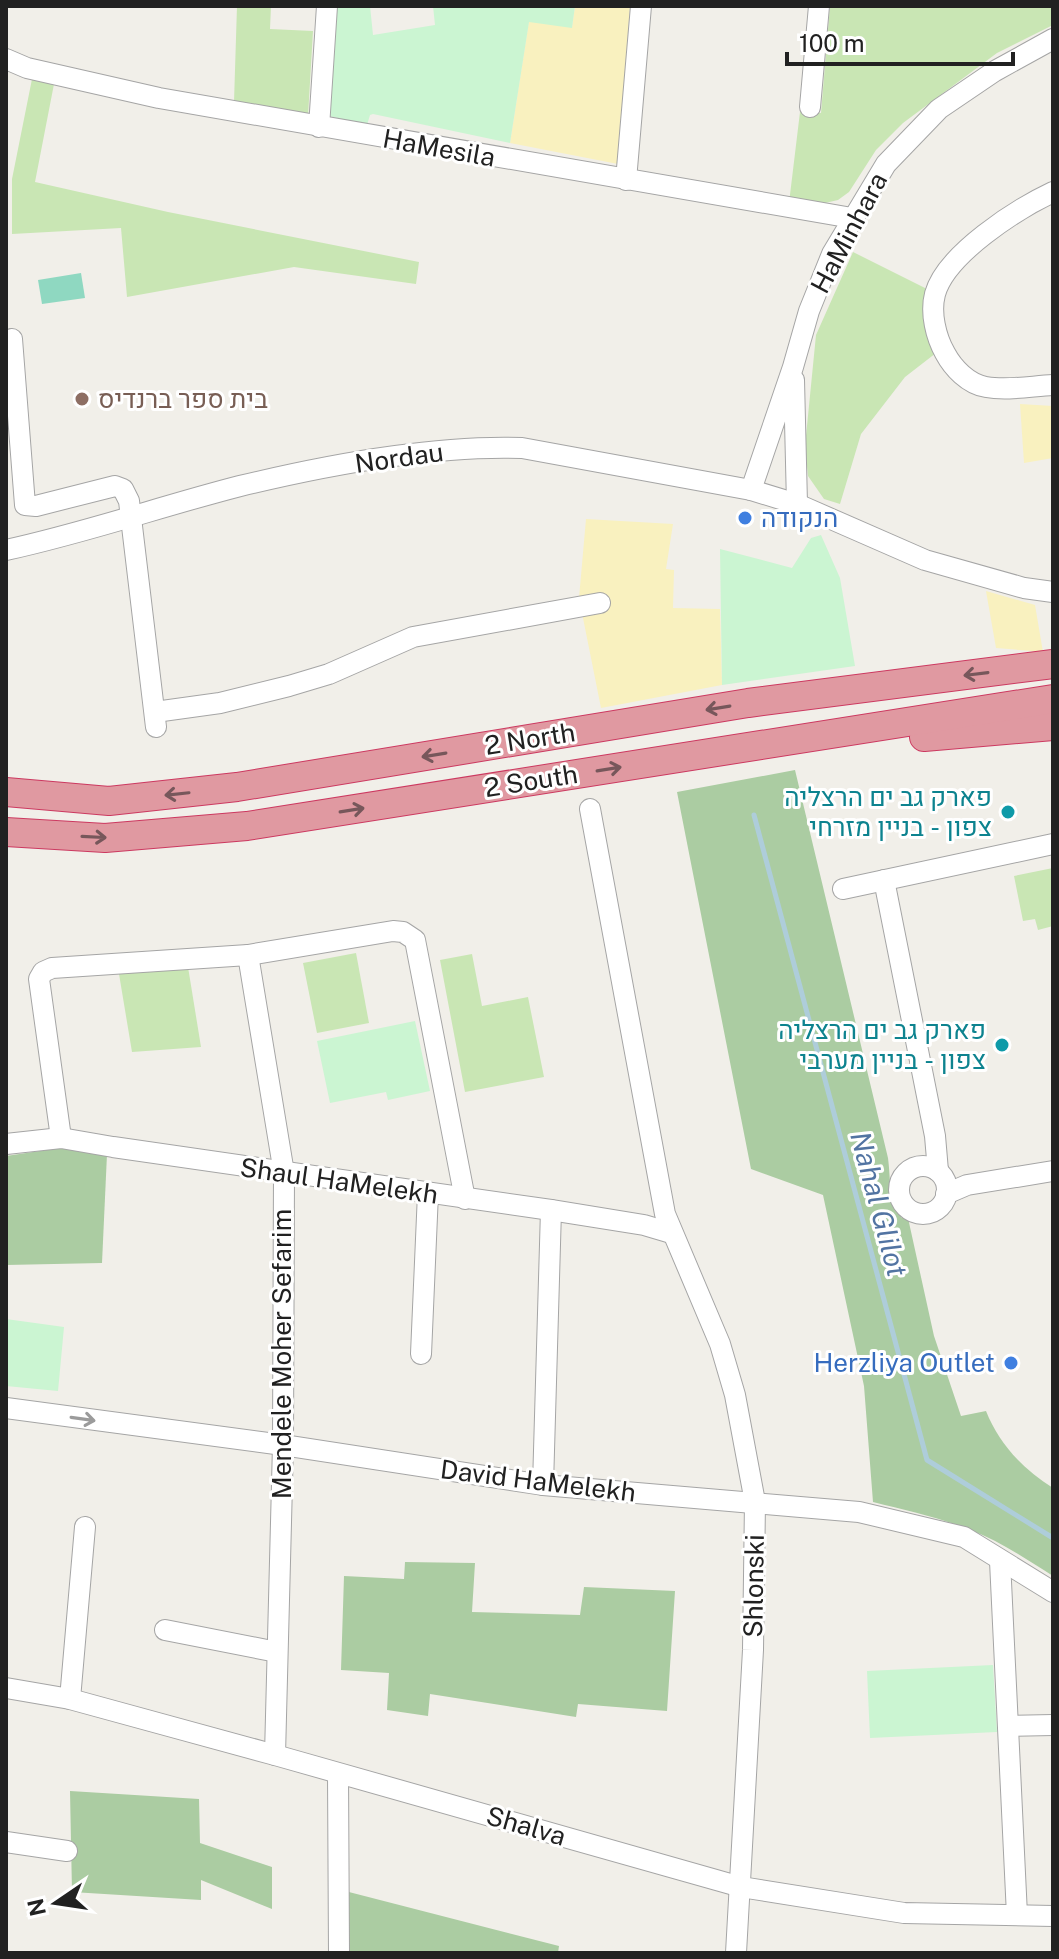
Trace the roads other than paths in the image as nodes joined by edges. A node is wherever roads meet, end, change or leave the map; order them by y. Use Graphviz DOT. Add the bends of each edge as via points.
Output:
graph roads {
  1 [pos="327,6"];
  2 [pos="641,6"];
  3 [pos="819,6"];
  4 [pos="1053,39"];
  5 [pos="6,59"];
  6 [pos="27,68"];
  7 [pos="6,73"];
  8 [pos="810,107"];
  9 [pos="319,127"];
  10 [pos="626,180"];
  11 [pos="1053,192"];
  12 [pos="852,218"];
  13 [pos="12,339"];
  14 [pos="793,367"];
  15 [pos="1053,385"];
  16 [pos="751,490"];
  17 [pos="797,504"];
  18 [pos="131,517"];
  19 [pos="6,550"];
  20 [pos="1053,592"];
  21 [pos="600,603"];
  22 [pos="1053,664"];
  23 [pos="1053,699"];
  24 [pos="1053,726"];
  25 [pos="668,759"];
  26 [pos="6,792"];
  27 [pos="590,809"];
  28 [pos="6,832"];
  29 [pos="1053,844"];
  30 [pos="884,880"];
  31 [pos="843,889"];
  32 [pos="248,955"];
  33 [pos="61,1138"];
  34 [pos="6,1144"];
  35 [pos="938,1171"];
  36 [pos="1053,1171"];
  37 [pos="284,1173"];
  38 [pos="428,1193"];
  39 [pos="946,1194"];
  40 [pos="465,1199"];
  41 [pos="551,1210"];
  42 [pos="671,1233"];
  43 [pos="421,1354"];
  44 [pos="6,1408"];
  45 [pos="283,1445"];
  46 [pos="543,1485"];
  47 [pos="755,1502"];
  48 [pos="85,1527"];
  49 [pos="1000,1561"];
  50 [pos="1053,1592"];
  51 [pos="165,1630"];
  52 [pos="277,1652"];
  53 [pos="6,1688"];
  54 [pos="70,1699"];
  55 [pos="1053,1725"];
  56 [pos="1008,1726"];
  57 [pos="275,1755"];
  58 [pos="338,1774"];
  59 [pos="6,1842"];
  60 [pos="67,1851"];
  61 [pos="741,1887"];
  62 [pos="1017,1915"];
  63 [pos="1053,1916"];
  64 [pos="339,1953"];
  65 [pos="736,1953"];
  1 -- 9 [label="street"];
  2 -- 10 [label="street"];
  3 -- 8 [label="street"];
  4 -- 12 [label="street, HaMinhara" via="939,109 886,164"];
  5 -- 6 [label="street, HaMesila"];
  6 -- 7 [label="street, HaMesila"];
  6 -- 9 [label="street, HaMesila"];
  9 -- 10 [label="street, HaMesila"];
  10 -- 12 [label="street, HaMesila"];
  11 -- 15 [label="street" via="1007,217 949,270 935,294 934,318 938,341 967,379 984,387"];
  12 -- 14 [label="street, HaMinhara" via="809,311"];
  13 -- 18 [label="street" via="25,505 115,486 123,489"];
  14 -- 16 [label="street, HaMinhara"];
  14 -- 17 [label="street, HaMinhara"];
  16 -- 17 [label="street, Nordau"];
  16 -- 18 [label="street, Nordau" via="567,455 485,447 367,461 241,486"];
  17 -- 20 [label="street, Nordau" via="925,560"];
  18 -- 19 [label="street, Nordau"];
  18 -- 21 [label="street" via="156,719 329,674 413,637"];
  22 -- 26 [label="highway, 2 North, one-way" via="748,703 237,787 109,801"];
  23 -- 25 [label="highway, 2 South"];
  24 -- 25 [label="highway"];
  28 -- 25 [label="highway, 2 South, one-way" via="105,838 247,826"];
  27 -- 42 [label="street, Shlonski"];
  29 -- 30 [label="street"];
  30 -- 31 [label="street"];
  30 -- 35 [label="street"];
  32 -- 33 [label="street" via="43,972 39,979"];
  32 -- 37 [label="street, Mendele Moher Sefarim"];
  32 -- 40 [label="street" via="393,931 415,940"];
  33 -- 34 [label="street, Shaul HaMelekh"];
  33 -- 37 [label="street, Shaul HaMelekh"];
  35 -- 39 [label="street"];
  35 -- 39 [label="street" via="923,1165 907,1171 900,1197 911,1211 928,1213 939,1208"];
  36 -- 39 [label="street" via="967,1185"];
  37 -- 38 [label="street, Shaul HaMelekh"];
  37 -- 45 [label="street, Mendele Moher Sefarim"];
  38 -- 40 [label="street, Shaul HaMelekh"];
  38 -- 43 [label="street"];
  40 -- 41 [label="street, Shaul HaMelekh"];
  41 -- 42 [label="street, Shaul HaMelekh"];
  41 -- 46 [label="street"];
  42 -- 47 [label="street, Shlonski" via="720,1344"];
  44 -- 45 [label="street, David HaMelekh, one-way"];
  45 -- 46 [label="street, David HaMelekh"];
  45 -- 52 [label="street, Mendele Moher Sefarim"];
  46 -- 47 [label="street, David HaMelekh"];
  47 -- 49 [label="street, David HaMelekh" via="859,1512 949,1533 984,1547"];
  47 -- 61 [label="street, Shlonski"];
  48 -- 54 [label="street"];
  49 -- 50 [label="street, David HaMelekh"];
  49 -- 56 [label="street"];
  51 -- 52 [label="street"];
  52 -- 57 [label="street, Mendele Moher Sefarim"];
  53 -- 54 [label="street, Shalva"];
  54 -- 57 [label="street, Shalva"];
  55 -- 56 [label="street"];
  56 -- 62 [label="street"];
  57 -- 58 [label="street, Shalva"];
  58 -- 61 [label="street, Shalva"];
  58 -- 64 [label="street"];
  59 -- 60 [label="street"];
  61 -- 62 [label="street, Shalva" via="904,1913"];
  61 -- 65 [label="street, Shlonski"];
  62 -- 63 [label="street, Shalva"];
}
